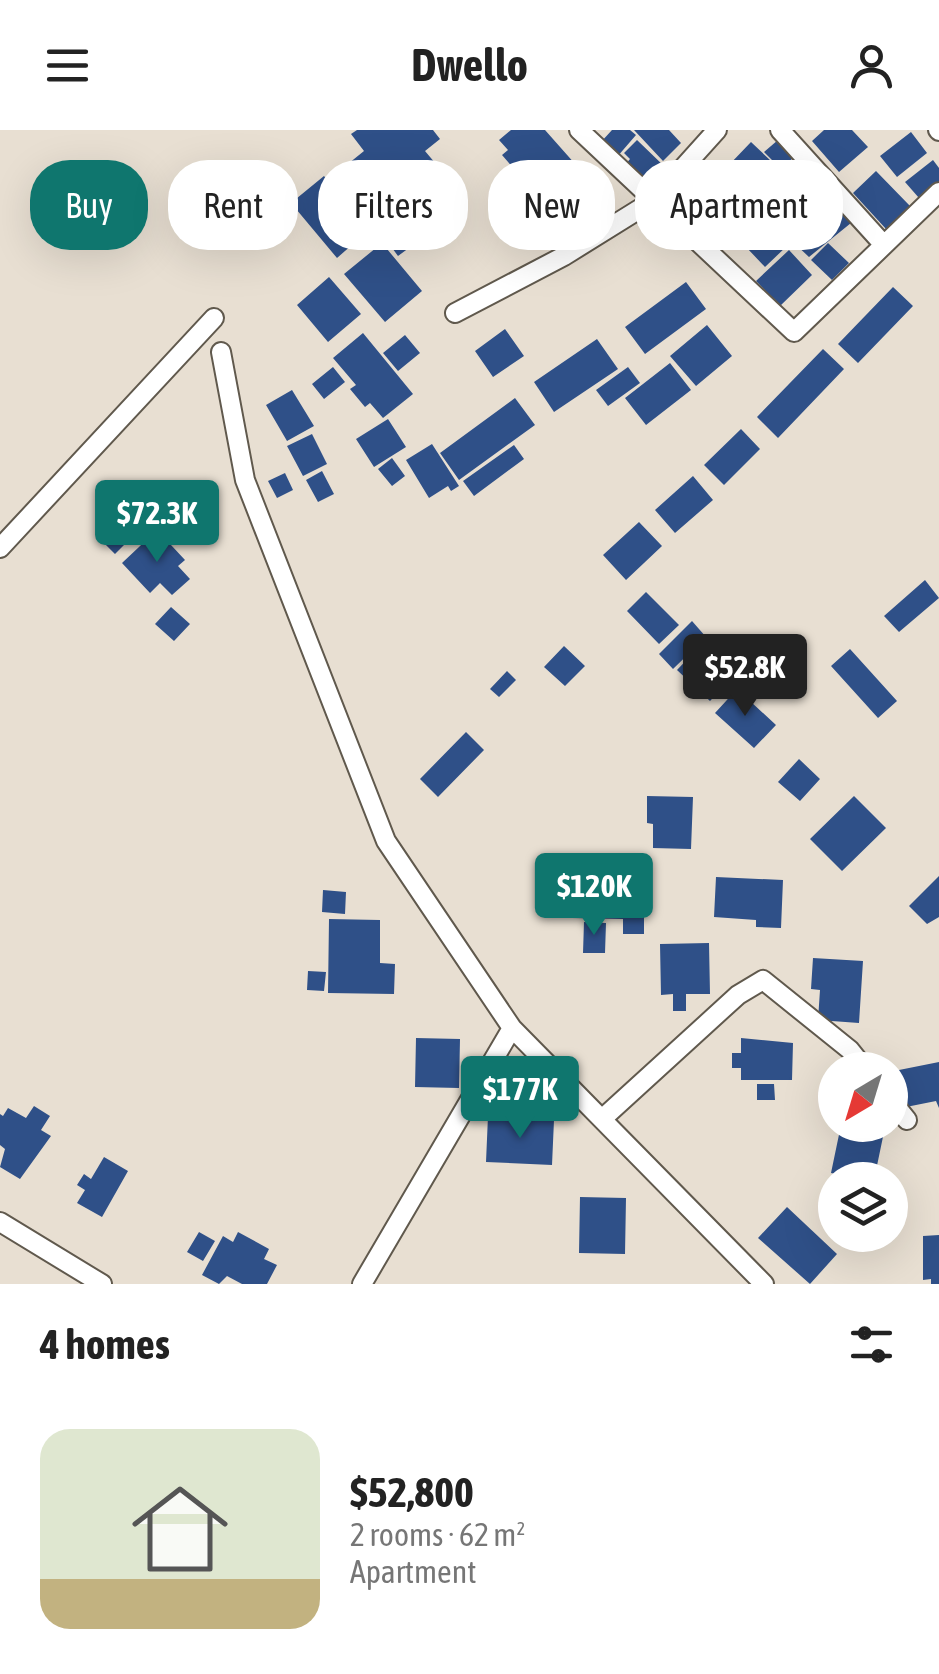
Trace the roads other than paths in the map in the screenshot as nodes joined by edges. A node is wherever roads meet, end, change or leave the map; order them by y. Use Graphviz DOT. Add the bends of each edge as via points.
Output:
graph roads {
  1 [pos="579,130"];
  2 [pos="717,130"];
  3 [pos="780,130"];
  4 [pos="690,160"];
  5 [pos="635,182"];
  6 [pos="939,192"];
  7 [pos="635,212"];
  8 [pos="884,245"];
  9 [pos="707,250"];
  10 [pos="455,313"];
  11 [pos="214,318"];
  12 [pos="221,352"];
  13 [pos="0,548"];
  14 [pos="512,1028"];
  15 [pos="852,1052"];
  16 [pos="602,1119"];
  17 [pos="0,1222"];
  18 [pos="102,1284"];
  19 [pos="362,1284"];
  20 [pos="764,1284"];
  1 -- 5 [label="street"];
  2 -- 4 [label="street"];
  3 -- 8 [label="street"];
  6 -- 8 [label="street"];
  7 -- 10 [label="street"];
  8 -- 9 [label="street" via="794,332"];
  11 -- 13 [label="street"];
  12 -- 14 [label="street" via="245,480 386,841"];
  14 -- 16 [label="street"];
  14 -- 19 [label="street"];
  15 -- 16 [label="street" via="763,980"];
  16 -- 20 [label="street"];
  17 -- 18 [label="street"];
}
